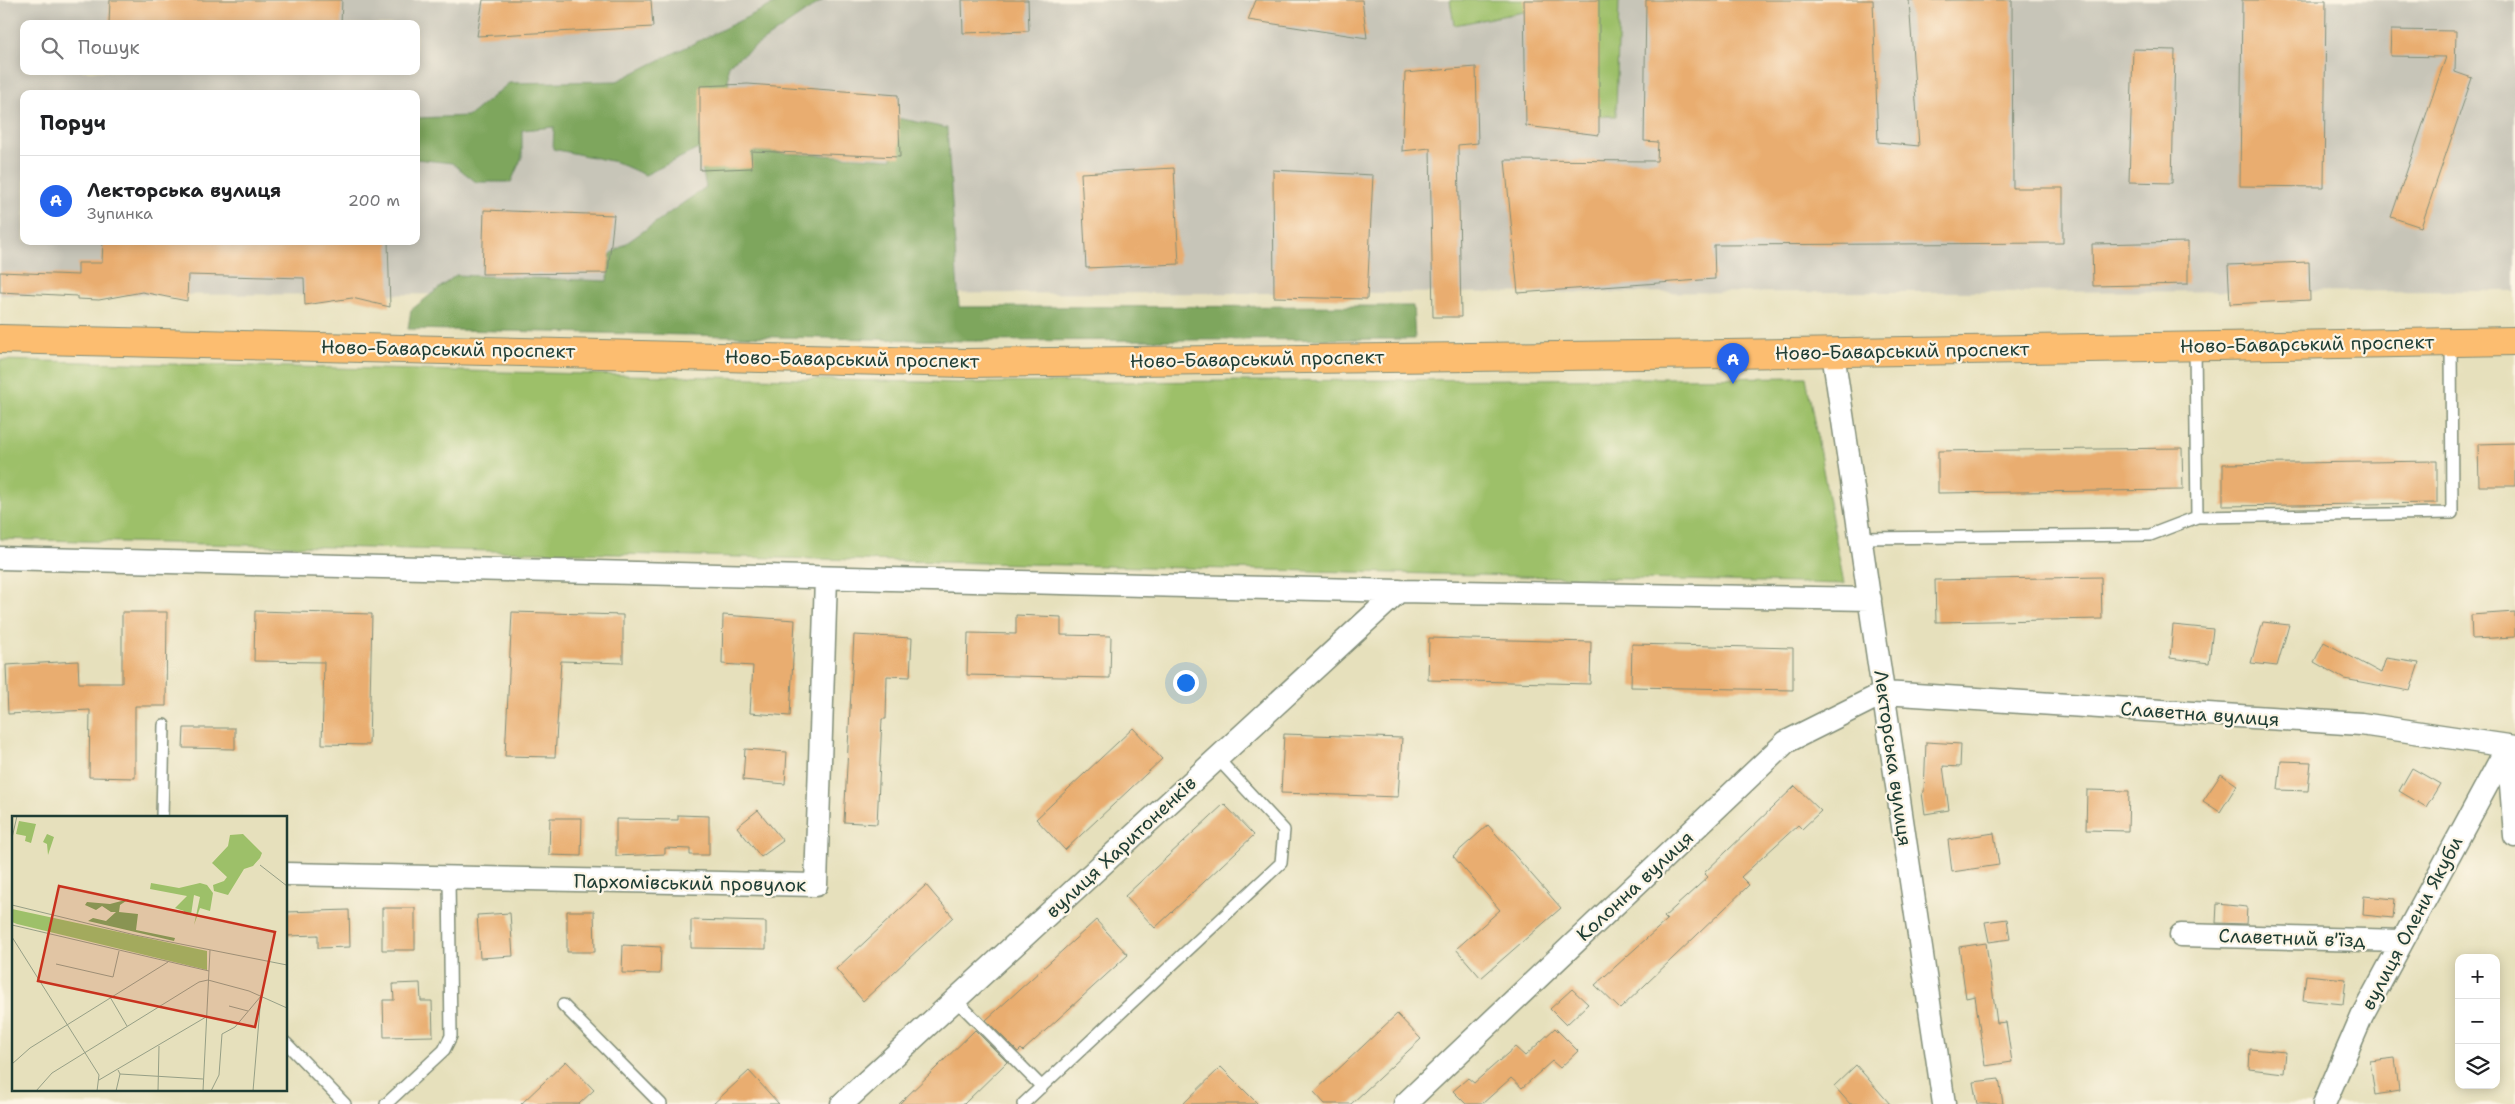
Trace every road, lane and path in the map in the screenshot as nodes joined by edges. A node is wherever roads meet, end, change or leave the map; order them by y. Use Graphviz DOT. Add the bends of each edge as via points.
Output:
graph roads {
  1 [pos="0,339"];
  2 [pos="2515,341"];
  3 [pos="2451,342"];
  4 [pos="2195,346"];
  5 [pos="1833,352"];
  6 [pos="2197,517"];
  7 [pos="1861,538"];
  8 [pos="0,558"];
  9 [pos="826,578"];
  10 [pos="1399,591"];
  11 [pos="1870,599"];
  12 [pos="1884,693"];
  13 [pos="164,725"];
  14 [pos="2512,747"];
  15 [pos="1218,758"];
  16 [pos="162,816"];
  17 [pos="2515,836"];
  18 [pos="288,874"];
  19 [pos="449,878"];
  20 [pos="2181,935"];
  21 [pos="2402,942"];
  22 [pos="956,1000"];
  23 [pos="563,1005"];
  24 [pos="288,1044"];
  25 [pos="1042,1087"];
  26 [pos="345,1104"];
  27 [pos="386,1104"];
  28 [pos="661,1104"];
  29 [pos="842,1104"];
  30 [pos="1023,1104"];
  31 [pos="1405,1104"];
  32 [pos="1944,1104"];
  33 [pos="2324,1104"];
  1 -- 5 [label="main road, Ново-Баварський проспект" via="965,363"];
  2 -- 3 [label="main road, Ново-Баварський проспект"];
  3 -- 4 [label="main road, Ново-Баварський проспект"];
  3 -- 6 [label="lane" via="2452,513"];
  4 -- 5 [label="main road, Ново-Баварський проспект"];
  4 -- 6 [label="lane"];
  5 -- 7 [label="street, Лекторська вулиця"];
  6 -- 7 [label="lane" via="2150,535"];
  7 -- 11 [label="street, Лекторська вулиця"];
  8 -- 9 [label="street"];
  9 -- 10 [label="street"];
  9 -- 19 [label="street, Пархомівський провулок" via="816,885"];
  10 -- 11 [label="street"];
  10 -- 15 [label="street, вулиця Харитоненків"];
  11 -- 12 [label="street, Лекторська вулиця"];
  12 -- 14 [label="street, Славетна вулиця" via="2361,724"];
  12 -- 31 [label="street, Колонна вулиця" via="1786,742"];
  12 -- 32 [label="street, Лекторська вулиця"];
  13 -- 16 [label="lane"];
  14 -- 17 [label="street"];
  14 -- 21 [label="street, вулиця Олени Якуби"];
  15 -- 22 [label="street, вулиця Харитоненків"];
  15 -- 25 [label="lane" via="1284,830 1281,863"];
  18 -- 19 [label="street, Пархомівський провулок"];
  19 -- 27 [label="lane" via="451,1036 444,1050"];
  20 -- 21 [label="street, Славетний в'їзд"];
  21 -- 33 [label="street, вулиця Олени Якуби" via="2362,1016"];
  22 -- 25 [label="lane"];
  22 -- 29 [label="street, вулиця Харитоненків"];
  23 -- 28 [label="lane"];
  24 -- 26 [label="lane"];
  25 -- 30 [label="lane"];
}
